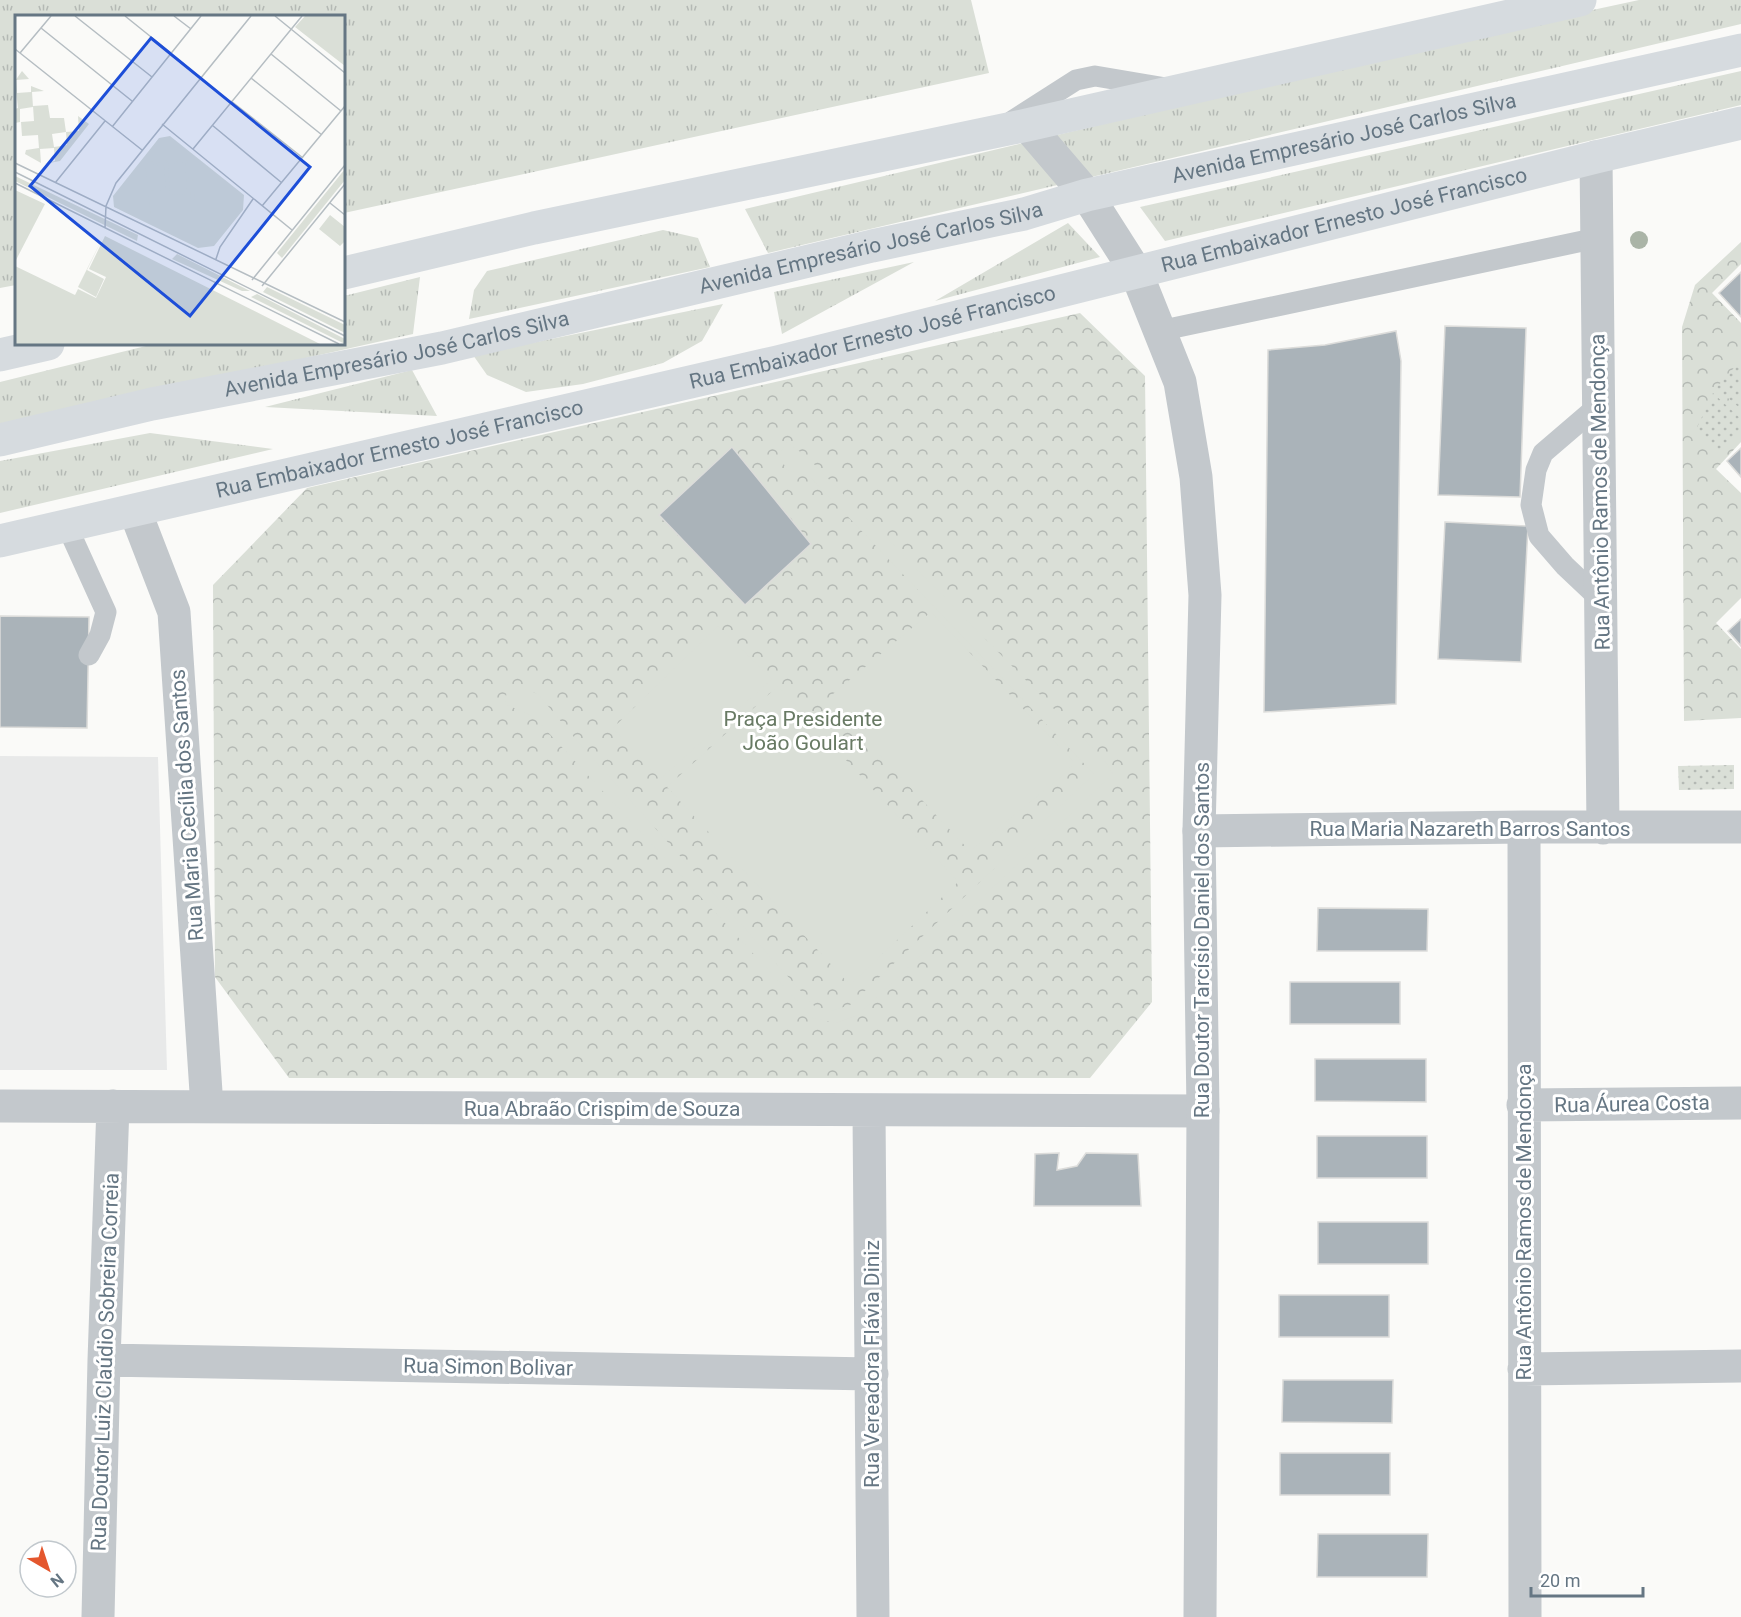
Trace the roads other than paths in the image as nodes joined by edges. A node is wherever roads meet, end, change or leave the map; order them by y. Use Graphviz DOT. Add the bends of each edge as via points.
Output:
graph roads {
  1 [pos="1580,0"];
  2 [pos="1741,50"];
  3 [pos="1178,90"];
  4 [pos="1741,123"];
  5 [pos="1012,128"];
  6 [pos="1596,157"];
  7 [pos="1087,195"];
  8 [pos="1598,238"];
  9 [pos="1136,272"];
  10 [pos="345,273"];
  11 [pos="1159,331"];
  12 [pos="44,345"];
  13 [pos="0,355"];
  14 [pos="1599,405"];
  15 [pos="0,440"];
  16 [pos="135,511"];
  17 [pos="67,526"];
  18 [pos="0,541"];
  19 [pos="1601,600"];
  20 [pos="89,655"];
  21 [pos="1524,827"];
  22 [pos="1741,827"];
  23 [pos="1603,828"];
  24 [pos="1199,831"];
  25 [pos="1741,1102"];
  26 [pos="1523,1105"];
  27 [pos="0,1106"];
  28 [pos="112,1106"];
  29 [pos="207,1107"];
  30 [pos="869,1111"];
  31 [pos="1203,1111"];
  32 [pos="104,1360"];
  33 [pos="1741,1366"];
  34 [pos="1524,1369"];
  35 [pos="872,1374"];
  36 [pos="98,1617"];
  37 [pos="873,1617"];
  38 [pos="1200,1617"];
  39 [pos="1525,1617"];
  1 -- 3 [label="main road"];
  2 -- 7 [label="main road, Avenida Empresário José Carlos Silva"];
  3 -- 5 [label="main road"];
  3 -- 5 [label="lane" via="1095,76 1076,80"];
  4 -- 6 [label="main road, Rua Embaixador Ernesto José Francisco"];
  5 -- 7 [label="street, Rua Doutor Tarcísio Daniel dos Santos"];
  5 -- 10 [label="main road" via="534,228"];
  6 -- 8 [label="street, Rua Antônio Ramos de Mendonça"];
  6 -- 9 [label="main road, Rua Embaixador Ernesto José Francisco"];
  7 -- 9 [label="street, Rua Doutor Tarcísio Daniel dos Santos"];
  7 -- 15 [label="main road, Avenida Empresário José Carlos Silva" via="1024,214 442,348 152,404"];
  8 -- 11 [label="lane"];
  8 -- 14 [label="street, Rua Antônio Ramos de Mendonça"];
  9 -- 11 [label="street, Rua Doutor Tarcísio Daniel dos Santos"];
  9 -- 16 [label="main road, Rua Embaixador Ernesto José Francisco" via="766,364"];
  11 -- 24 [label="street, Rua Doutor Tarcísio Daniel dos Santos" via="1180,382 1196,477 1205,595"];
  12 -- 13 [label="main road"];
  14 -- 19 [label="street, Rua Antônio Ramos de Mendonça"];
  14 -- 19 [label="lane" via="1543,453 1531,505 1539,536"];
  16 -- 17 [label="main road, Rua Embaixador Ernesto José Francisco"];
  16 -- 29 [label="street, Rua Maria Cecília dos Santos" via="174,612"];
  17 -- 18 [label="main road, Rua Embaixador Ernesto José Francisco"];
  17 -- 20 [label="lane" via="106,612"];
  19 -- 23 [label="street, Rua Antônio Ramos de Mendonça"];
  21 -- 23 [label="street, Rua Maria Nazareth Barros Santos"];
  21 -- 24 [label="street, Rua Maria Nazareth Barros Santos"];
  21 -- 26 [label="street, Rua Antônio Ramos de Mendonça"];
  22 -- 23 [label="street, Rua Maria Nazareth Barros Santos"];
  24 -- 31 [label="street, Rua Doutor Tarcísio Daniel dos Santos"];
  25 -- 26 [label="street, Rua Áurea Costa"];
  26 -- 34 [label="street, Rua Antônio Ramos de Mendonça"];
  27 -- 28 [label="street, Rua Abraão Crispim de Souza"];
  28 -- 29 [label="street, Rua Abraão Crispim de Souza"];
  28 -- 32 [label="street, Rua Doutor Luiz Claúdio Sobreira Correia"];
  29 -- 30 [label="street, Rua Abraão Crispim de Souza"];
  30 -- 31 [label="street, Rua Abraão Crispim de Souza"];
  30 -- 35 [label="street, Rua Vereadora Flávia Diniz"];
  31 -- 38 [label="street, Rua Doutor Tarcísio Daniel dos Santos"];
  32 -- 35 [label="street, Rua Simon Bolivar"];
  32 -- 36 [label="street, Rua Doutor Luiz Claúdio Sobreira Correia"];
  33 -- 34 [label="street"];
  34 -- 39 [label="street, Rua Antônio Ramos de Mendonça"];
  35 -- 37 [label="street, Rua Vereadora Flávia Diniz"];
}
